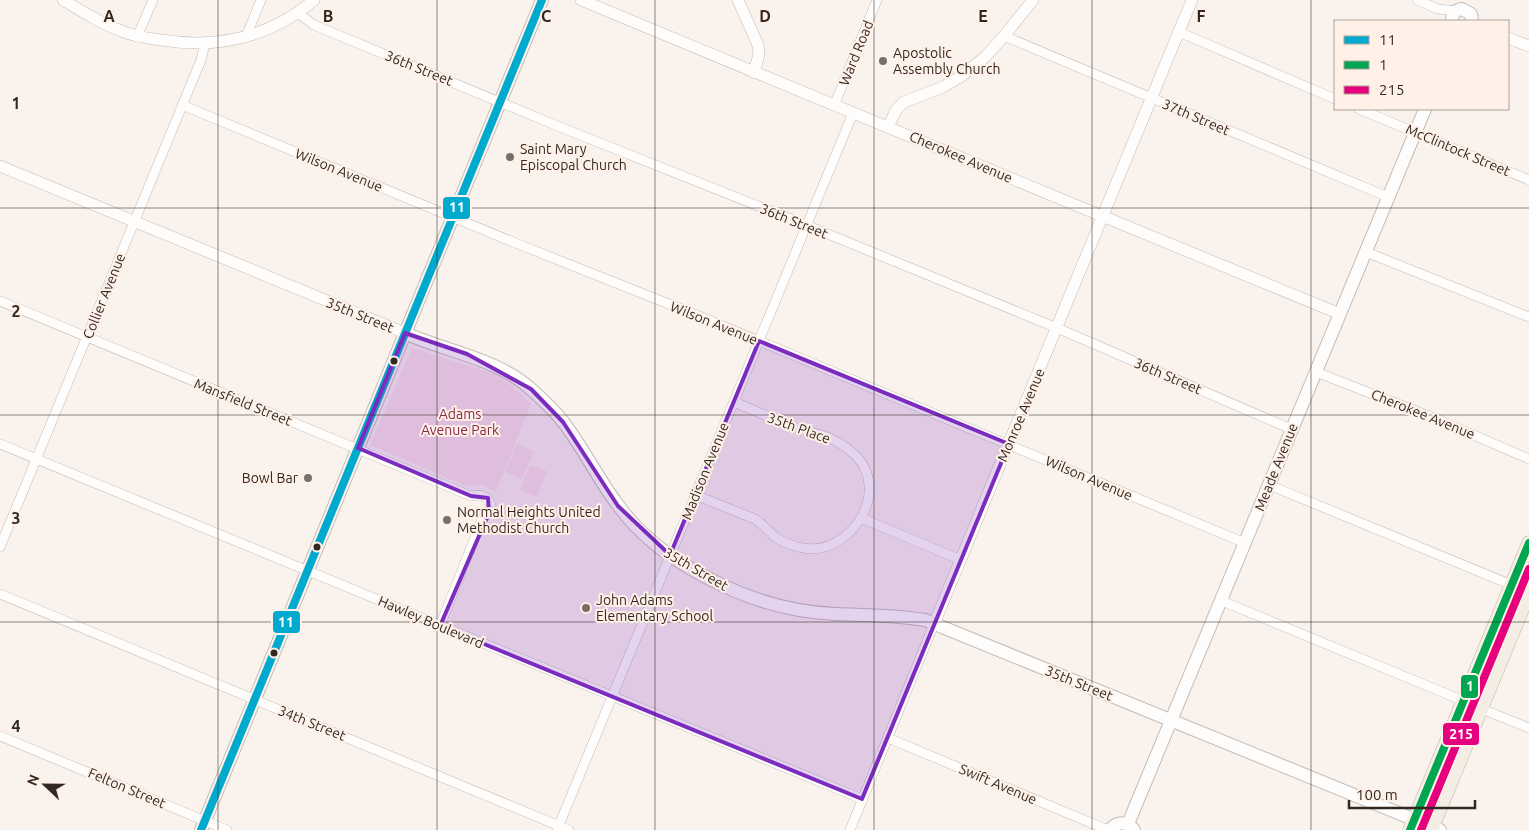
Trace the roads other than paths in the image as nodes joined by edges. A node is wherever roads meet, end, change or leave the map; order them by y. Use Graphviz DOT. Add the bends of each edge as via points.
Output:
graph roads {
  1 [pos="63,0"];
  2 [pos="153,0"];
  3 [pos="261,0"];
  4 [pos="314,0"];
  5 [pos="542,0"];
  6 [pos="581,0"];
  7 [pos="738,0"];
  8 [pos="877,0"];
  9 [pos="1032,0"];
  10 [pos="1192,0"];
  11 [pos="1417,0"];
  12 [pos="1473,0"];
  13 [pos="298,13"];
  14 [pos="1457,13"];
  15 [pos="1473,19"];
  16 [pos="1179,32"];
  17 [pos="1004,36"];
  18 [pos="138,37"];
  19 [pos="246,37"];
  20 [pos="1509,38"];
  21 [pos="205,44"];
  22 [pos="1529,46"];
  23 [pos="754,73"];
  24 [pos="1152,99"];
  25 [pos="1334,99"];
  26 [pos="500,102"];
  27 [pos="182,105"];
  28 [pos="834,106"];
  29 [pos="1361,110"];
  30 [pos="1425,110"];
  31 [pos="852,113"];
  32 [pos="888,127"];
  33 [pos="1415,132"];
  34 [pos="0,166"];
  35 [pos="1529,180"];
  36 [pos="1388,197"];
  37 [pos="1104,216"];
  38 [pos="453,217"];
  39 [pos="134,221"];
  40 [pos="806,225"];
  41 [pos="1366,252"];
  42 [pos="0,301"];
  43 [pos="1340,314"];
  44 [pos="1529,317"];
  45 [pos="1057,328"];
  46 [pos="405,333"];
  47 [pos="87,336"];
  48 [pos="759,341"];
  49 [pos="1316,372"];
  50 [pos="734,402"];
  51 [pos="1291,429"];
  52 [pos="0,444"];
  53 [pos="1009,444"];
  54 [pos="358,448"];
  55 [pos="36,459"];
  56 [pos="1529,459"];
  57 [pos="1269,485"];
  58 [pos="695,495"];
  59 [pos="861,518"];
  60 [pos="1529,543"];
  61 [pos="1245,544"];
  62 [pos="0,547"];
  63 [pos="670,555"];
  64 [pos="961,560"];
  65 [pos="307,571"];
  66 [pos="1512,585"];
  67 [pos="1529,592"];
  68 [pos="0,594"];
  69 [pos="1222,601"];
  70 [pos="934,624"];
  71 [pos="440,626"];
  72 [pos="612,697"];
  73 [pos="254,699"];
  74 [pos="1464,701"];
  75 [pos="1482,709"];
  76 [pos="1171,721"];
  77 [pos="1529,728"];
  78 [pos="0,736"];
  79 [pos="888,738"];
  80 [pos="862,799"];
  81 [pos="203,825"];
  82 [pos="1412,825"];
  83 [pos="1131,827"];
  84 [pos="558,828"];
  85 [pos="1434,829"];
  86 [pos="227,830"];
  87 [pos="568,830"];
  88 [pos="850,830"];
  89 [pos="1109,830"];
  1 -- 18 [label="street" via="97,21"];
  2 -- 18 [label="street"];
  3 -- 19 [label="street"];
  4 -- 13 [label="street"];
  5 -- 26 [label="main road"];
  6 -- 23 [label="street, Cherokee Avenue"];
  7 -- 23 [label="street" via="758,46"];
  8 -- 28 [label="street, Ward Road"];
  9 -- 17 [label="street"];
  10 -- 16 [label="street, Monroe Avenue"];
  11 -- 14 [label="street"];
  12 -- 15 [label="main road"];
  13 -- 19 [label="street"];
  13 -- 26 [label="street, 36th Street" via="314,25"];
  14 -- 15 [label="main road" via="1466,10"];
  16 -- 24 [label="street, Monroe Avenue"];
  16 -- 25 [label="street"];
  17 -- 24 [label="street, 37th Street"];
  17 -- 32 [label="street" via="963,75 931,93 904,102"];
  18 -- 21 [label="street"];
  19 -- 21 [label="street"];
  20 -- 22 [label="street"];
  21 -- 27 [label="street, Collier Avenue"];
  23 -- 28 [label="street, Cherokee Avenue"];
  24 -- 36 [label="street, 37th Street"];
  24 -- 37 [label="street, Monroe Avenue"];
  26 -- 38 [label="main road"];
  26 -- 40 [label="street, 36th Street"];
  27 -- 38 [label="street, Wilson Avenue"];
  27 -- 39 [label="street, Collier Avenue"];
  28 -- 31 [label="street, Cherokee Avenue"];
  29 -- 33 [label="street, McClintock Street"];
  30 -- 33 [label="main road, Meade Avenue"];
  31 -- 32 [label="street, Cherokee Avenue"];
  31 -- 40 [label="street, Madison Avenue"];
  32 -- 37 [label="street, Cherokee Avenue"];
  33 -- 35 [label="street, McClintock Street"];
  33 -- 36 [label="main road, Meade Avenue"];
  34 -- 39 [label="street, 35th Street"];
  36 -- 41 [label="main road, Meade Avenue"];
  37 -- 43 [label="street, Cherokee Avenue"];
  37 -- 45 [label="street, Monroe Avenue"];
  38 -- 46 [label="main road"];
  38 -- 48 [label="street, Wilson Avenue"];
  39 -- 46 [label="street, 35th Street"];
  39 -- 47 [label="street, Collier Avenue"];
  40 -- 45 [label="street, 36th Street"];
  40 -- 48 [label="street, Madison Avenue"];
  41 -- 43 [label="main road, Meade Avenue"];
  41 -- 44 [label="street"];
  42 -- 47 [label="street, Mansfield Street"];
  43 -- 49 [label="main road, Meade Avenue"];
  45 -- 51 [label="street, 36th Street"];
  45 -- 53 [label="street, Monroe Avenue"];
  46 -- 54 [label="main road"];
  46 -- 63 [label="main road, 35th Street" via="468,354 509,374 530,389 563,422 618,506"];
  47 -- 54 [label="street, Mansfield Street"];
  47 -- 55 [label="street, Collier Avenue"];
  48 -- 50 [label="street, Madison Avenue"];
  48 -- 53 [label="street, Wilson Avenue"];
  49 -- 51 [label="main road, Meade Avenue"];
  49 -- 56 [label="street, Cherokee Avenue"];
  50 -- 58 [label="street, Madison Avenue"];
  50 -- 59 [label="street, 35th Place" via="802,431 840,443 856,456 868,475 869,485 867,504"];
  51 -- 57 [label="main road, Meade Avenue"];
  52 -- 55 [label="street, Hawley Boulevard"];
  53 -- 61 [label="street, Wilson Avenue"];
  53 -- 64 [label="street, Monroe Avenue"];
  54 -- 65 [label="main road"];
  54 -- 71 [label="street, Mansfield Street" via="471,496 482,495 491,505"];
  55 -- 62 [label="street, Collier Avenue"];
  55 -- 65 [label="street, Hawley Boulevard"];
  57 -- 61 [label="main road, Meade Avenue"];
  57 -- 66 [label="street"];
  58 -- 59 [label="street, 35th Place" via="755,519 776,538 799,548 819,549 838,543 856,528"];
  58 -- 63 [label="street, Madison Avenue"];
  59 -- 64 [label="street"];
  60 -- 66 [label="main road"];
  61 -- 69 [label="main road, Meade Avenue"];
  63 -- 70 [label="main road, 35th Street" via="720,585 783,606 816,612 892,616"];
  63 -- 72 [label="street, Madison Avenue"];
  64 -- 70 [label="street, Monroe Avenue"];
  65 -- 71 [label="street, Hawley Boulevard"];
  65 -- 73 [label="main road"];
  66 -- 67 [label="street"];
  66 -- 74 [label="main road"];
  67 -- 75 [label="main road"];
  68 -- 73 [label="street, 34th Street"];
  69 -- 74 [label="street"];
  69 -- 76 [label="main road, Meade Avenue"];
  70 -- 76 [label="main road, 35th Street"];
  70 -- 79 [label="street, Monroe Avenue"];
  71 -- 72 [label="street, Hawley Boulevard"];
  72 -- 80 [label="street, Hawley Boulevard"];
  72 -- 84 [label="street, Madison Avenue"];
  73 -- 81 [label="main road"];
  73 -- 84 [label="street, 34th Street"];
  74 -- 82 [label="main road"];
  75 -- 77 [label="street"];
  75 -- 85 [label="main road"];
  76 -- 82 [label="main road, 35th Street"];
  76 -- 83 [label="main road, Meade Avenue"];
  78 -- 81 [label="street, Felton Street"];
  79 -- 80 [label="street, Monroe Avenue"];
  79 -- 89 [label="street, Swift Avenue"];
  80 -- 88 [label="street, Monroe Avenue"];
  81 -- 86 [label="street, Felton Street"];
  82 -- 85 [label="main road, 35th Street"];
  83 -- 89 [label="main road" via="1117,824"];
  84 -- 87 [label="street, 34th Street"];
}
